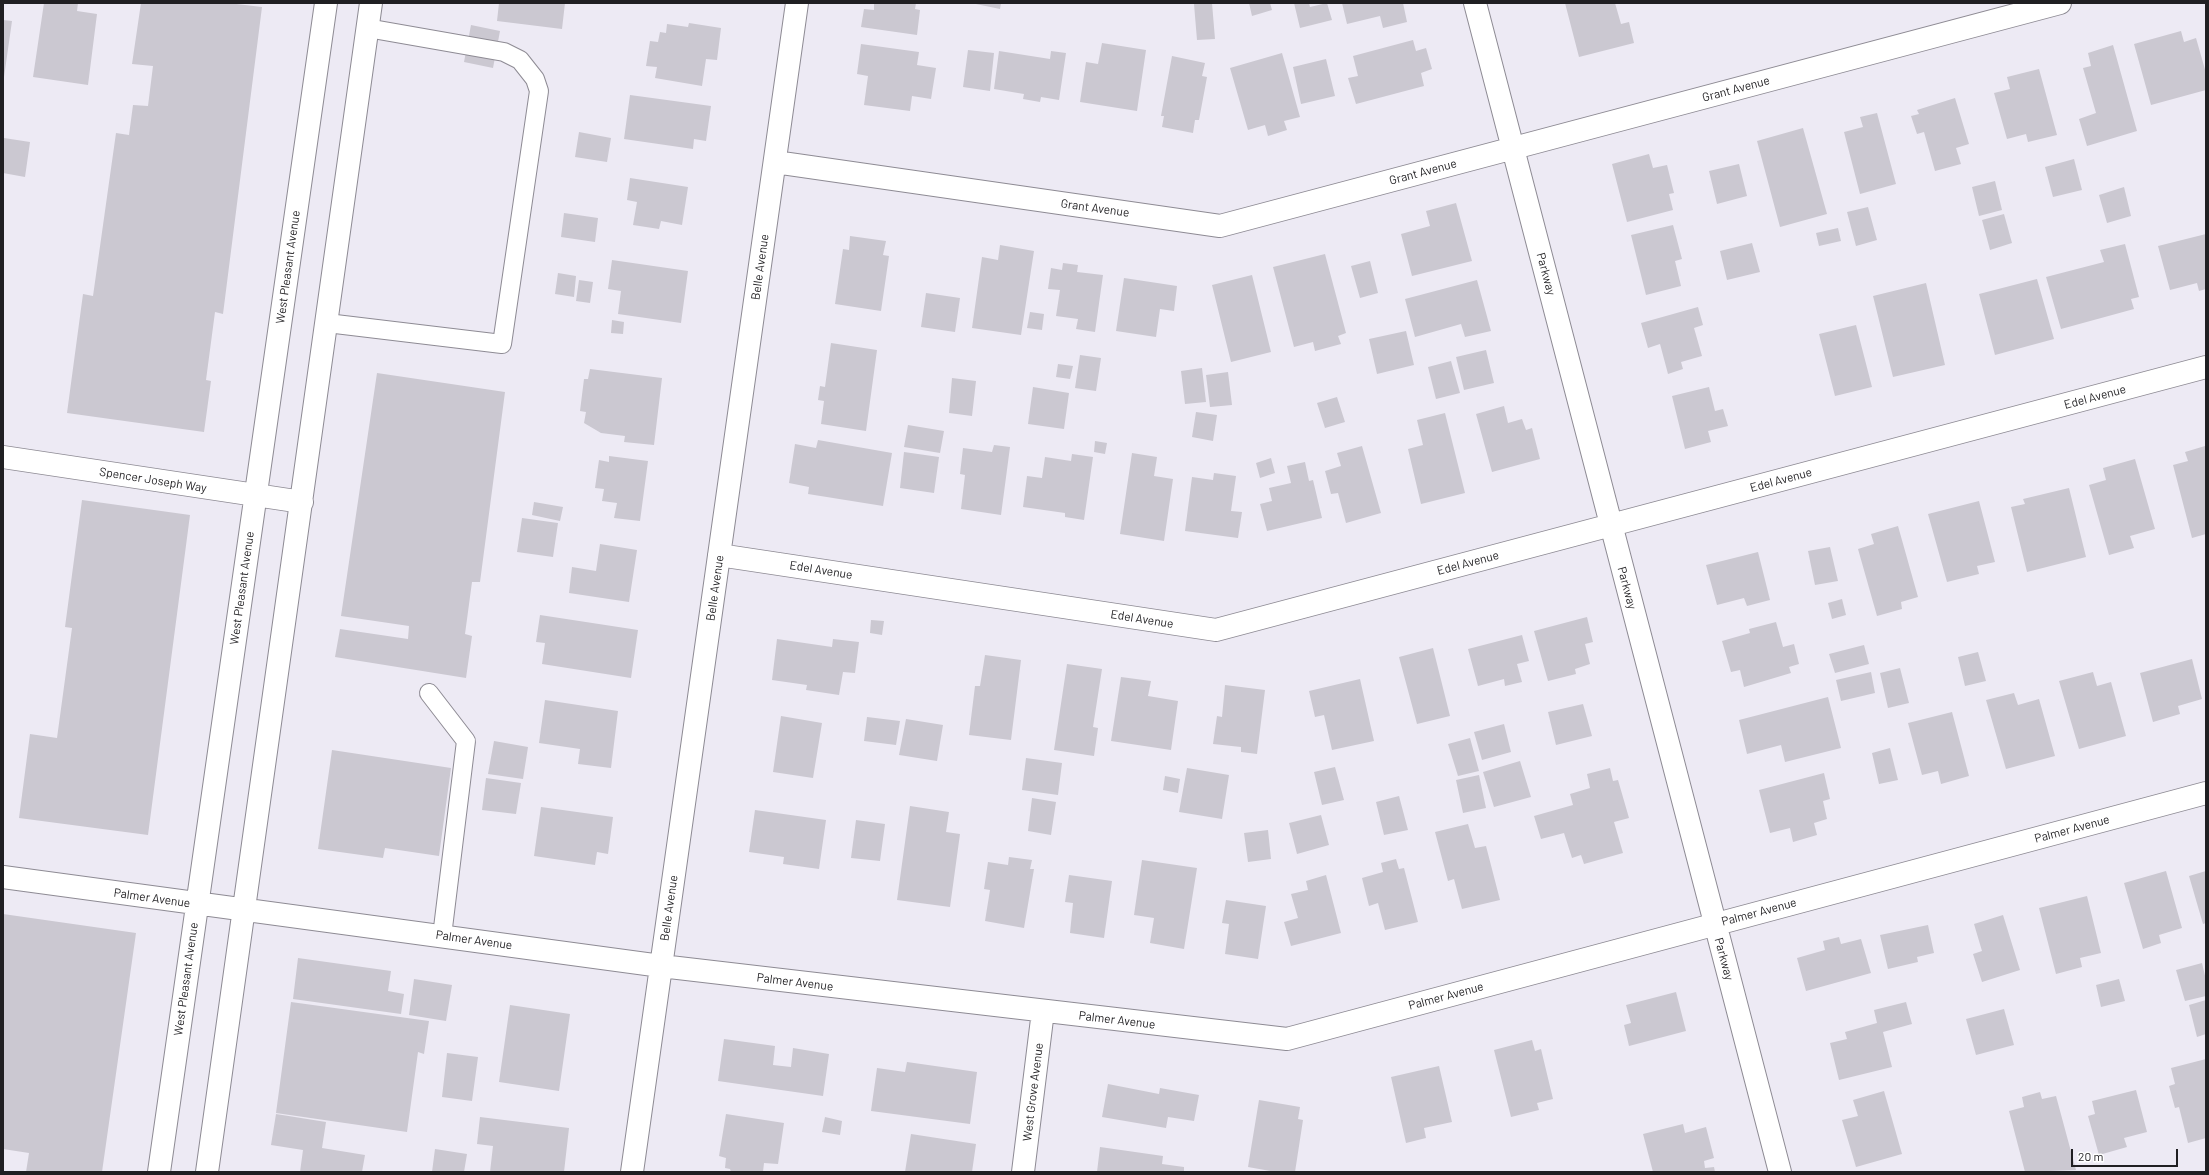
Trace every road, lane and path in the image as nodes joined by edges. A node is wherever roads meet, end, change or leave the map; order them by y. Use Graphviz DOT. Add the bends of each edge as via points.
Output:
graph roads {
  1 [pos="326,3"];
  2 [pos="371,3"];
  3 [pos="797,3"];
  4 [pos="1475,3"];
  5 [pos="2060,3"];
  6 [pos="367,28"];
  7 [pos="1513,148"];
  8 [pos="775,162"];
  9 [pos="327,323"];
  10 [pos="2206,368"];
  11 [pos="3,457"];
  12 [pos="256,495"];
  13 [pos="302,502"];
  14 [pos="1611,525"];
  15 [pos="719,555"];
  16 [pos="429,693"];
  17 [pos="2206,793"];
  18 [pos="3,877"];
  19 [pos="196,904"];
  20 [pos="243,910"];
  21 [pos="1715,923"];
  22 [pos="442,936"];
  23 [pos="661,966"];
  24 [pos="1043,1011"];
  25 [pos="159,1172"];
  26 [pos="207,1172"];
  27 [pos="632,1172"];
  28 [pos="1023,1172"];
  29 [pos="1780,1172"];
  1 -- 12 [label="street, West Pleasant Avenue"];
  2 -- 6 [label="street"];
  3 -- 8 [label="street, Belle Avenue"];
  4 -- 7 [label="street, Parkway"];
  5 -- 7 [label="street, Grant Avenue"];
  6 -- 9 [label="street"];
  6 -- 9 [label="lane" via="504,52 520,60 535,79 539,91 502,344"];
  7 -- 8 [label="street, Grant Avenue" via="1220,226"];
  7 -- 14 [label="street, Parkway"];
  8 -- 15 [label="street, Belle Avenue"];
  9 -- 13 [label="street"];
  10 -- 14 [label="street, Edel Avenue"];
  11 -- 12 [label="street, Spencer Joseph Way"];
  12 -- 13 [label="street, Spencer Joseph Way"];
  12 -- 19 [label="street, West Pleasant Avenue"];
  13 -- 20 [label="street"];
  14 -- 15 [label="street, Edel Avenue" via="1216,630"];
  14 -- 21 [label="street, Parkway"];
  15 -- 23 [label="street, Belle Avenue"];
  16 -- 22 [label="lane" via="466,741"];
  17 -- 21 [label="street, Palmer Avenue"];
  18 -- 19 [label="street, Palmer Avenue"];
  19 -- 20 [label="street, Palmer Avenue"];
  19 -- 25 [label="street, West Pleasant Avenue"];
  20 -- 22 [label="street, Palmer Avenue"];
  20 -- 26 [label="street"];
  21 -- 24 [label="street, Palmer Avenue" via="1287,1039"];
  21 -- 29 [label="street, Parkway"];
  22 -- 23 [label="street, Palmer Avenue"];
  23 -- 24 [label="street, Palmer Avenue"];
  23 -- 27 [label="street, Belle Avenue"];
  24 -- 28 [label="street, West Grove Avenue"];
}
